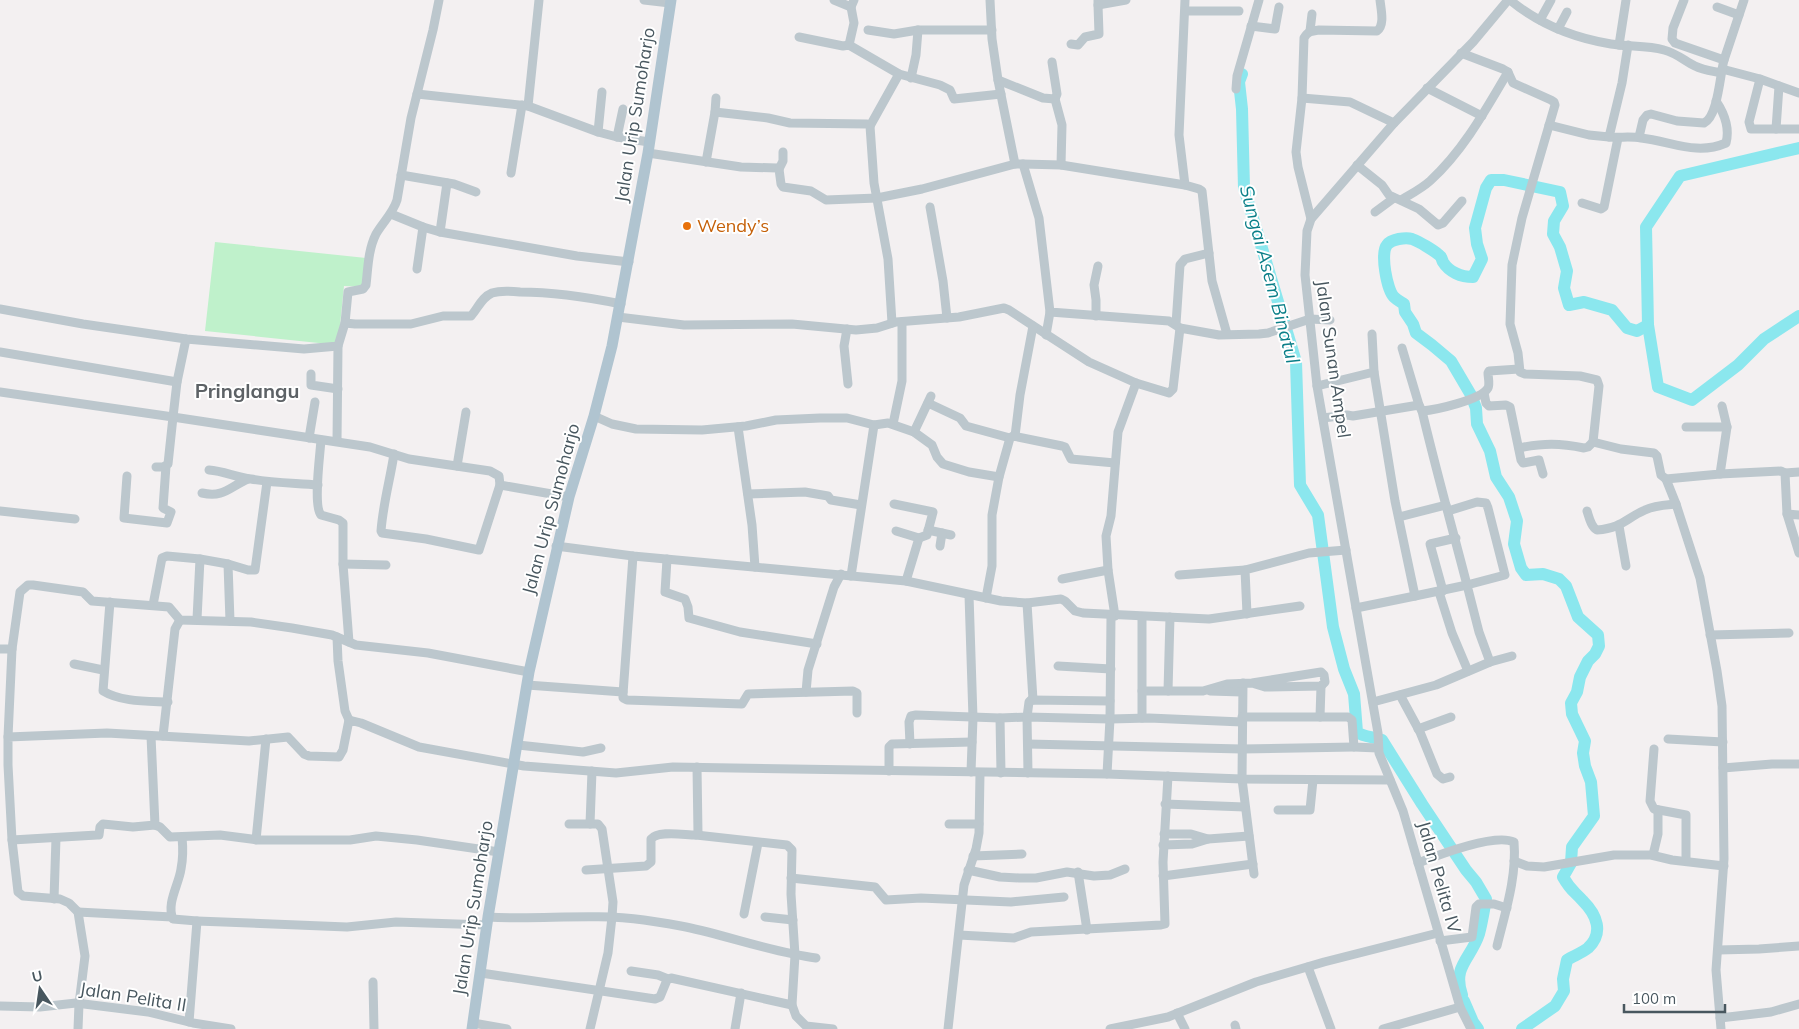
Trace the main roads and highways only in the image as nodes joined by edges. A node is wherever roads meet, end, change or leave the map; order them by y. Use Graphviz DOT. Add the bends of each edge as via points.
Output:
graph roads {
  1 [pos="670,2"];
  2 [pos="473,1026"];
  1 -- 2 [label="main road, Jalan Urip Sumoharjo" via="621,304 594,416 556,546 528,672"];
}
